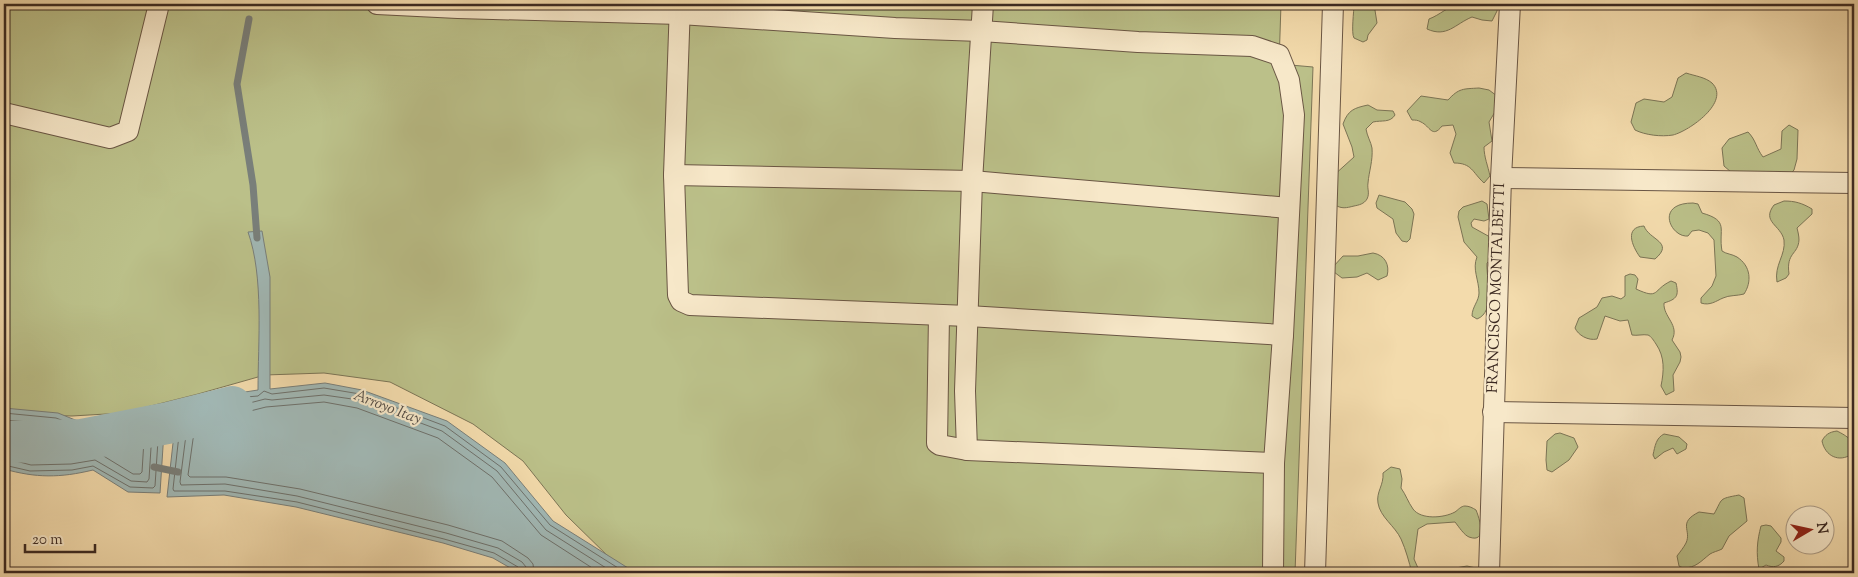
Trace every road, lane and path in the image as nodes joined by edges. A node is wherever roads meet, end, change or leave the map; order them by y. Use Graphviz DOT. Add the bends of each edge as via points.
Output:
graph roads {
  1 [pos="159,4"];
  2 [pos="377,4"];
  3 [pos="983,4"];
  4 [pos="1333,4"];
  5 [pos="1510,4"];
  6 [pos="680,9"];
  7 [pos="981,31"];
  8 [pos="4,113"];
  9 [pos="674,175"];
  10 [pos="1501,178"];
  11 [pos="972,181"];
  12 [pos="1854,183"];
  13 [pos="1289,208"];
  14 [pos="939,315"];
  15 [pos="968,316"];
  16 [pos="1283,334"];
  17 [pos="1493,412"];
  18 [pos="1854,418"];
  19 [pos="967,450"];
  20 [pos="1274,463"];
  21 [pos="1273,573"];
  22 [pos="1315,573"];
  23 [pos="1489,573"];
  1 -- 8 [label="street" via="128,131 110,138"];
  2 -- 6 [label="street" via="458,8"];
  3 -- 7 [label="street"];
  4 -- 22 [label="street"];
  5 -- 10 [label="street, FRANCISCO MONTALBETTI"];
  6 -- 7 [label="street" via="895,28"];
  6 -- 9 [label="street"];
  7 -- 11 [label="street"];
  7 -- 13 [label="street" via="1252,46 1279,55 1289,80 1294,115"];
  9 -- 11 [label="street"];
  9 -- 14 [label="street" via="678,295 681,301 690,305"];
  10 -- 12 [label="street"];
  10 -- 17 [label="street, FRANCISCO MONTALBETTI"];
  11 -- 13 [label="street"];
  11 -- 15 [label="street"];
  13 -- 16 [label="street"];
  14 -- 15 [label="street"];
  14 -- 19 [label="street" via="937,443"];
  15 -- 16 [label="street"];
  15 -- 19 [label="street"];
  16 -- 20 [label="street"];
  17 -- 18 [label="street"];
  17 -- 23 [label="street, FRANCISCO MONTALBETTI"];
  19 -- 20 [label="street"];
  20 -- 21 [label="street"];
}
